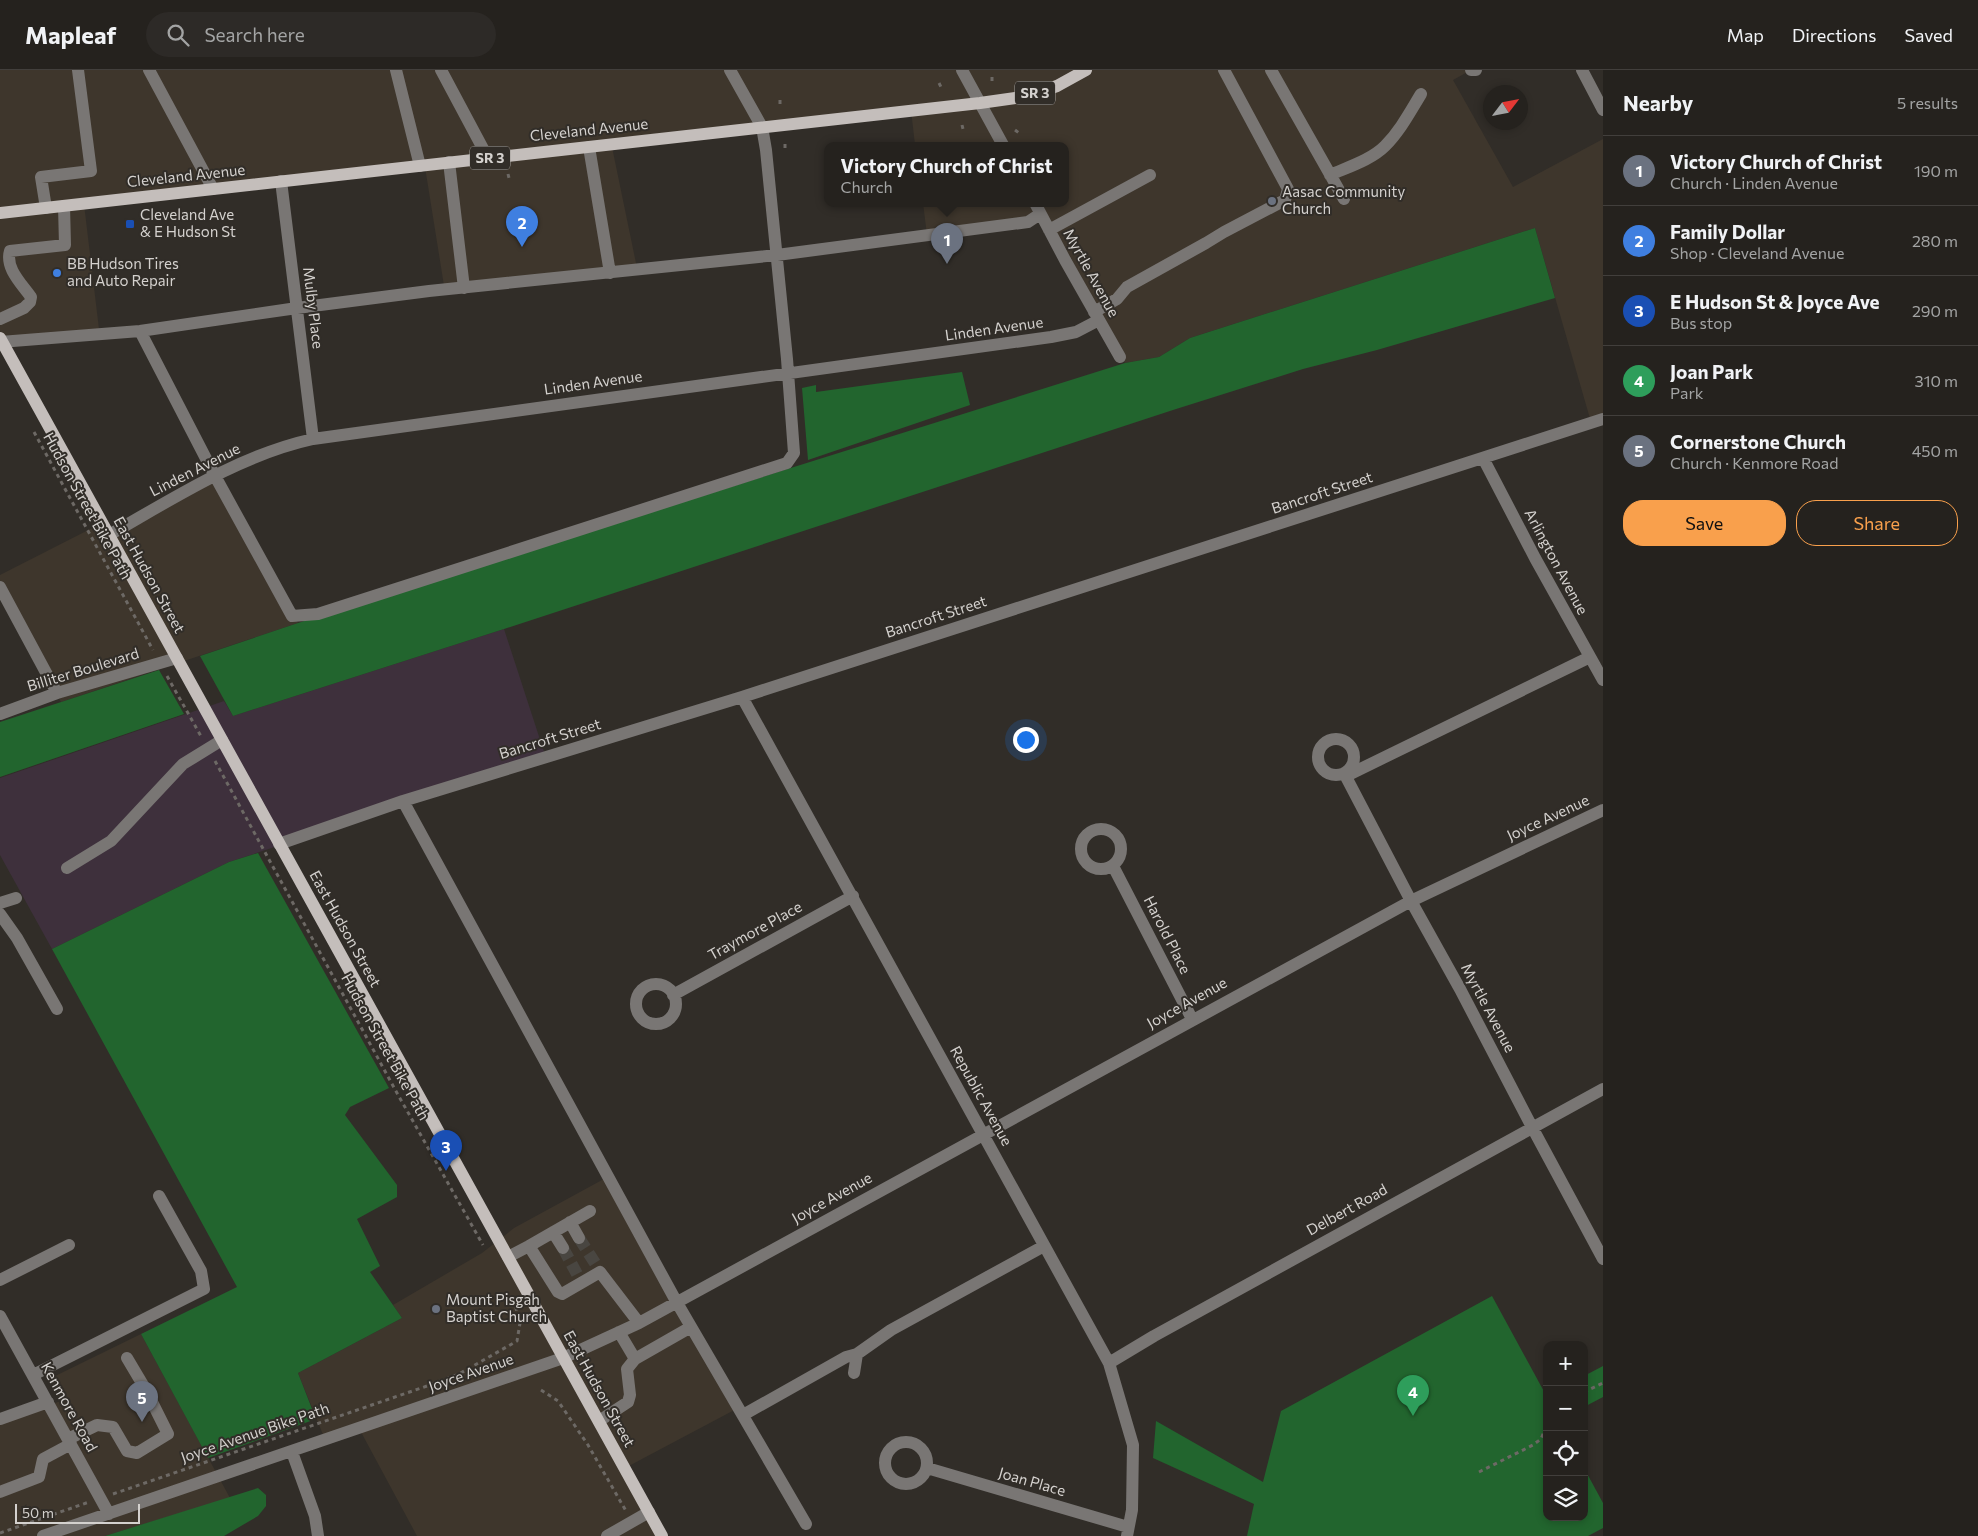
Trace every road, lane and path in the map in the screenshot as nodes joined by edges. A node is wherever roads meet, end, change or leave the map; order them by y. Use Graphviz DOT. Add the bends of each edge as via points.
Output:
graph roads {
  1 [pos="78,70"];
  2 [pos="149,70"];
  3 [pos="396,70"];
  4 [pos="441,70"];
  5 [pos="730,70"];
  6 [pos="962,70"];
  7 [pos="1086,70"];
  8 [pos="1224,70"];
  9 [pos="1271,70"];
  10 [pos="1471,70"];
  11 [pos="1476,70"];
  12 [pos="1582,70"];
  13 [pos="1420,94"];
  14 [pos="780,100"];
  15 [pos="980,103"];
  16 [pos="780,104"];
  17 [pos="1603,110"];
  18 [pos="762,127"];
  19 [pos="1015,130"];
  20 [pos="1019,133"];
  21 [pos="1000,142"];
  22 [pos="589,147"];
  23 [pos="488,158"];
  24 [pos="449,162"];
  25 [pos="420,166"];
  26 [pos="1150,174"];
  27 [pos="1330,175"];
  28 [pos="281,181"];
  29 [pos="214,189"];
  30 [pos="1344,199"];
  31 [pos="64,206"];
  32 [pos="46,208"];
  33 [pos="1038,208"];
  34 [pos="0,213"];
  35 [pos="1049,230"];
  36 [pos="777,255"];
  37 [pos="610,272"];
  38 [pos="464,288"];
  39 [pos="297,308"];
  40 [pos="1096,316"];
  41 [pos="0,319"];
  42 [pos="140,331"];
  43 [pos="1,340"];
  44 [pos="1120,358"];
  45 [pos="788,373"];
  46 [pos="1603,419"];
  47 [pos="32,430"];
  48 [pos="313,438"];
  49 [pos="1483,458"];
  50 [pos="215,476"];
  51 [pos="109,535"];
  52 [pos="0,587"];
  53 [pos="154,652"];
  54 [pos="1590,657"];
  55 [pos="177,658"];
  56 [pos="165,672"];
  57 [pos="1603,680"];
  58 [pos="57,693"];
  59 [pos="742,697"];
  60 [pos="0,714"];
  61 [pos="201,737"];
  62 [pos="222,740"];
  63 [pos="215,762"];
  64 [pos="403,801"];
  65 [pos="1603,810"];
  66 [pos="279,844"];
  67 [pos="1113,866"];
  68 [pos="67,868"];
  69 [pos="853,896"];
  70 [pos="16,898"];
  71 [pos="1411,900"];
  72 [pos="0,903"];
  73 [pos="0,914"];
  74 [pos="673,995"];
  75 [pos="57,1009"];
  76 [pos="1192,1019"];
  77 [pos="1603,1089"];
  78 [pos="1532,1128"];
  79 [pos="984,1134"];
  80 [pos="160,1196"];
  81 [pos="590,1211"];
  82 [pos="570,1222"];
  83 [pos="553,1232"];
  84 [pos="580,1238"];
  85 [pos="69,1245"];
  86 [pos="529,1246"];
  87 [pos="1044,1246"];
  88 [pos="563,1248"];
  89 [pos="486,1250"];
  90 [pos="508,1258"];
  91 [pos="1603,1259"];
  92 [pos="0,1280"];
  93 [pos="511,1296"];
  94 [pos="676,1301"];
  95 [pos="0,1316"];
  96 [pos="639,1322"];
  97 [pos="691,1327"];
  98 [pos="619,1332"];
  99 [pos="857,1354"];
  100 [pos="127,1358"];
  101 [pos="563,1358"];
  102 [pos="635,1359"];
  103 [pos="1110,1363"];
  104 [pos="854,1373"];
  105 [pos="33,1375"];
  106 [pos="1603,1383"];
  107 [pos="541,1390"];
  108 [pos="1588,1390"];
  109 [pos="48,1402"];
  110 [pos="743,1415"];
  111 [pos="0,1419"];
  112 [pos="599,1421"];
  113 [pos="1544,1431"];
  114 [pos="69,1442"];
  115 [pos="292,1452"];
  116 [pos="927,1468"];
  117 [pos="1479,1472"];
  118 [pos="0,1492"];
  119 [pos="100,1498"];
  120 [pos="649,1512"];
  121 [pos="109,1514"];
  122 [pos="632,1522"];
  123 [pos="806,1524"];
  124 [pos="1128,1531"];
  125 [pos="0,1533"];
  126 [pos="43,1536"];
  127 [pos="318,1536"];
  128 [pos="607,1536"];
  129 [pos="662,1536"];
  1 -- 32 [label="street" via="91,171 41,177"];
  2 -- 29 [label="street"];
  3 -- 25 [label="street"];
  4 -- 23 [label="street"];
  5 -- 18 [label="street"];
  6 -- 15 [label="street"];
  7 -- 15 [label="main road, Cleveland Avenue / SR 3" via="1057,86 1029,96"];
  8 -- 40 [label="street, Linden Avenue" via="1288,189 1286,200 1127,288"];
  9 -- 27 [label="street"];
  10 -- 11 [label="street"];
  12 -- 17 [label="street"];
  13 -- 27 [label="street" via="1396,134 1384,147"];
  14 -- 16 [label="path"];
  15 -- 18 [label="main road, Cleveland Avenue / SR 3"];
  15 -- 21 [label="street"];
  18 -- 22 [label="main road, Cleveland Avenue / SR 3"];
  18 -- 36 [label="street"];
  19 -- 20 [label="path"];
  22 -- 23 [label="main road, Cleveland Avenue / SR 3"];
  22 -- 37 [label="street"];
  23 -- 24 [label="main road, Cleveland Avenue / SR 3"];
  24 -- 25 [label="main road, Cleveland Avenue / SR 3"];
  24 -- 38 [label="street"];
  25 -- 28 [label="main road, Cleveland Avenue / SR 3"];
  26 -- 35 [label="street"];
  27 -- 30 [label="street"];
  28 -- 29 [label="main road, Cleveland Avenue / SR 3"];
  28 -- 39 [label="street, Mulby Place"];
  29 -- 31 [label="main road, Cleveland Avenue / SR 3"];
  31 -- 32 [label="main road, Cleveland Avenue / SR 3"];
  31 -- 41 [label="street" via="65,245 10,251 11,268 31,297 24,308"];
  32 -- 34 [label="main road, Cleveland Avenue / SR 3"];
  33 -- 35 [label="street, Myrtle Avenue"];
  33 -- 36 [label="street" via="1028,222"];
  35 -- 40 [label="street, Myrtle Avenue"];
  36 -- 37 [label="street"];
  36 -- 45 [label="street"];
  37 -- 38 [label="street"];
  38 -- 39 [label="street"];
  39 -- 42 [label="street"];
  39 -- 48 [label="street, Mulby Place"];
  40 -- 44 [label="street, Myrtle Avenue"];
  40 -- 45 [label="street, Linden Avenue" via="1076,332 1050,337"];
  42 -- 43 [label="street"];
  42 -- 50 [label="street"];
  43 -- 51 [label="main road, East Hudson Street"];
  45 -- 48 [label="street, Linden Avenue"];
  45 -- 50 [label="street" via="794,453 787,463 318,614 292,616"];
  46 -- 49 [label="street, Bancroft Street"];
  47 -- 53 [label="path, Hudson Street Bike Path"];
  48 -- 50 [label="street, Linden Avenue" via="286,445"];
  49 -- 54 [label="street, Arlington Avenue"];
  49 -- 59 [label="street, Bancroft Street"];
  50 -- 51 [label="street, Linden Avenue"];
  51 -- 55 [label="main road, East Hudson Street"];
  52 -- 58 [label="street"];
  54 -- 57 [label="street, Arlington Avenue"];
  54 -- 71 [label="street, Myrtle Avenue" via="1345,775"];
  55 -- 58 [label="street, Billiter Boulevard"];
  55 -- 62 [label="main road, East Hudson Street"];
  56 -- 61 [label="path"];
  58 -- 60 [label="street, Billiter Boulevard"];
  59 -- 64 [label="street, Bancroft Street"];
  59 -- 69 [label="street, Republic Avenue"];
  62 -- 66 [label="main road, East Hudson Street"];
  62 -- 68 [label="street" via="183,764 111,841"];
  63 -- 89 [label="path, Hudson Street Bike Path"];
  64 -- 66 [label="street, Bancroft Street"];
  64 -- 94 [label="street"];
  65 -- 71 [label="street, Joyce Avenue"];
  66 -- 90 [label="main road, East Hudson Street"];
  67 -- 76 [label="street, Harold Place"];
  69 -- 74 [label="street, Traymore Place"];
  69 -- 79 [label="street, Republic Avenue"];
  70 -- 72 [label="street"];
  71 -- 76 [label="street, Joyce Avenue"];
  71 -- 78 [label="street, Myrtle Avenue"];
  73 -- 75 [label="street"];
  76 -- 79 [label="street, Joyce Avenue"];
  77 -- 78 [label="street, Delbert Road"];
  78 -- 91 [label="street, Myrtle Avenue"];
  78 -- 103 [label="street, Delbert Road"];
  79 -- 87 [label="street, Republic Avenue"];
  79 -- 94 [label="street, Joyce Avenue"];
  80 -- 105 [label="street" via="201,1271 204,1289"];
  81 -- 82 [label="street"];
  82 -- 83 [label="street"];
  82 -- 84 [label="street"];
  83 -- 86 [label="street"];
  83 -- 88 [label="street"];
  85 -- 92 [label="street"];
  86 -- 90 [label="street"];
  86 -- 96 [label="street" via="558,1292 562,1294 579,1278 598,1268"];
  87 -- 99 [label="street" via="891,1330"];
  87 -- 103 [label="street, Republic Avenue"];
  90 -- 101 [label="main road, East Hudson Street"];
  93 -- 119 [label="path, Joyce Avenue Bike Path" via="520,1323 517,1341 459,1374"];
  94 -- 96 [label="street, Joyce Avenue"];
  94 -- 97 [label="street"];
  95 -- 105 [label="street, Kenmore Road"];
  96 -- 98 [label="street, Joyce Avenue"];
  97 -- 102 [label="street"];
  97 -- 110 [label="street"];
  98 -- 101 [label="street, Joyce Avenue"];
  98 -- 102 [label="street"];
  99 -- 104 [label="street"];
  99 -- 110 [label="street" via="846,1357"];
  100 -- 114 [label="street" via="168,1434 137,1453 127,1451 113,1427 97,1425"];
  101 -- 112 [label="main road, East Hudson Street"];
  101 -- 115 [label="street, Joyce Avenue"];
  102 -- 112 [label="street" via="627,1369 628,1402"];
  103 -- 124 [label="street, Republic Avenue" via="1133,1445 1132,1510"];
  105 -- 109 [label="street, Kenmore Road"];
  106 -- 108 [label="path"];
  107 -- 122 [label="path" via="558,1401 588,1445"];
  109 -- 111 [label="street"];
  109 -- 114 [label="street, Kenmore Road"];
  110 -- 123 [label="street"];
  112 -- 120 [label="main road, East Hudson Street"];
  113 -- 117 [label="path" via="1533,1445"];
  114 -- 118 [label="street" via="43,1459 38,1477"];
  114 -- 119 [label="street, Kenmore Road"];
  115 -- 121 [label="street, Joyce Avenue"];
  115 -- 127 [label="street" via="315,1516"];
  116 -- 124 [label="street, Joan Place"];
  119 -- 121 [label="street, Kenmore Road"];
  119 -- 125 [label="path, Joyce Avenue Bike Path"];
  120 -- 122 [label="street"];
  120 -- 129 [label="main road, East Hudson Street"];
  121 -- 126 [label="street, Joyce Avenue"];
  122 -- 128 [label="street"];
}
